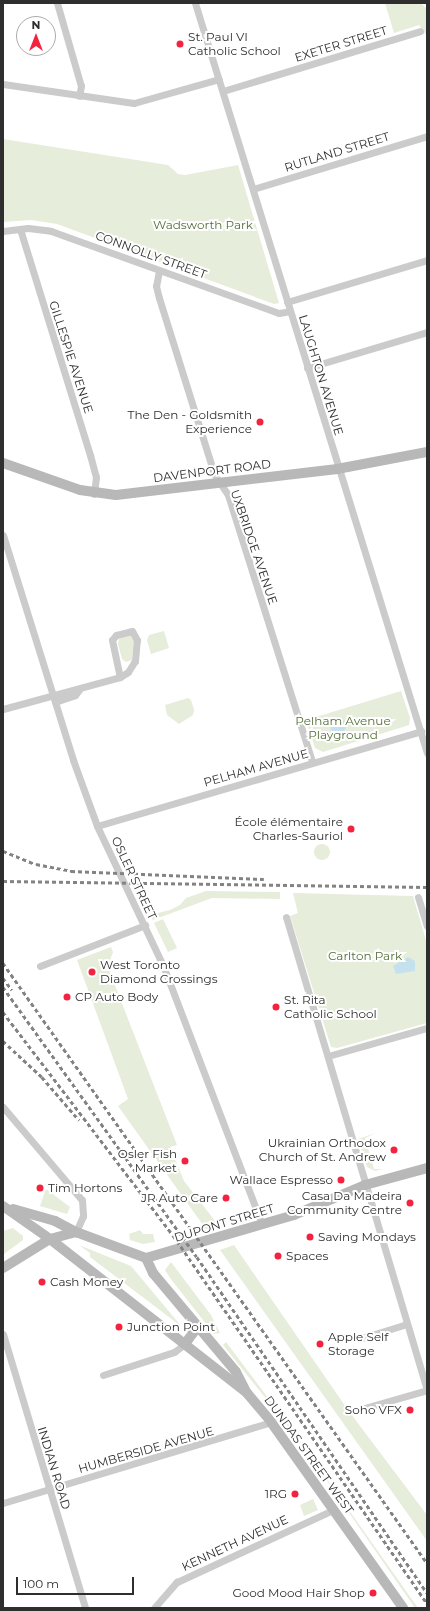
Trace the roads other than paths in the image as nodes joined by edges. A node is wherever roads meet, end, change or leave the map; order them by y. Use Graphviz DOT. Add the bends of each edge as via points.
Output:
graph roads {
  1 [pos="57,3"];
  2 [pos="195,3"];
  3 [pos="420,31"];
  4 [pos="219,79"];
  5 [pos="3,84"];
  6 [pos="223,91"];
  7 [pos="80,96"];
  8 [pos="427,136"];
  9 [pos="252,189"];
  10 [pos="20,229"];
  11 [pos="3,231"];
  12 [pos="427,260"];
  13 [pos="159,271"];
  14 [pos="287,302"];
  15 [pos="290,311"];
  16 [pos="427,332"];
  17 [pos="307,368"];
  18 [pos="427,452"];
  19 [pos="3,464"];
  20 [pos="337,469"];
  21 [pos="219,483"];
  22 [pos="94,494"];
  23 [pos="3,535"];
  24 [pos="120,677"];
  25 [pos="79,690"];
  26 [pos="52,694"];
  27 [pos="55,702"];
  28 [pos="3,709"];
  29 [pos="420,731"];
  30 [pos="427,753"];
  31 [pos="312,762"];
  32 [pos="97,826"];
  33 [pos="418,897"];
  34 [pos="286,917"];
  35 [pos="145,925"];
  36 [pos="427,926"];
  37 [pos="40,966"];
  38 [pos="427,1028"];
  39 [pos="328,1056"];
  40 [pos="3,1107"];
  41 [pos="427,1168"];
  42 [pos="366,1185"];
  43 [pos="4,1206"];
  44 [pos="262,1225"];
  45 [pos="76,1232"];
  46 [pos="50,1239"];
  47 [pos="146,1258"];
  48 [pos="3,1268"];
  49 [pos="192,1321"];
  50 [pos="407,1324"];
  51 [pos="3,1334"];
  52 [pos="362,1338"];
  53 [pos="185,1344"];
  54 [pos="103,1375"];
  55 [pos="427,1390"];
  56 [pos="247,1393"];
  57 [pos="354,1411"];
  58 [pos="271,1422"];
  59 [pos="49,1489"];
  60 [pos="3,1503"];
  61 [pos="333,1510"];
  62 [pos="85,1608"];
  63 [pos="154,1608"];
  64 [pos="403,1608"];
  1 -- 7 [label="street" via="81,86"];
  2 -- 4 [label="street, LAUGHTON AVENUE"];
  3 -- 6 [label="street, EXETER STREET"];
  4 -- 6 [label="street, LAUGHTON AVENUE"];
  4 -- 7 [label="street" via="134,103"];
  5 -- 7 [label="street"];
  6 -- 9 [label="street, LAUGHTON AVENUE"];
  8 -- 9 [label="street, RUTLAND STREET"];
  9 -- 14 [label="street, LAUGHTON AVENUE"];
  10 -- 11 [label="street, CONNOLLY STREET"];
  10 -- 13 [label="street, CONNOLLY STREET" via="51,230"];
  10 -- 22 [label="street, GILLESPIE AVENUE" via="90,455 96,477"];
  12 -- 14 [label="street"];
  13 -- 15 [label="street, CONNOLLY STREET" via="279,313"];
  13 -- 21 [label="street, UXBRIDGE AVENUE" via="156,286 159,298"];
  14 -- 15 [label="street, LAUGHTON AVENUE"];
  15 -- 17 [label="street, LAUGHTON AVENUE"];
  16 -- 17 [label="street"];
  17 -- 20 [label="street, LAUGHTON AVENUE"];
  18 -- 20 [label="main road, DAVENPORT ROAD"];
  19 -- 22 [label="main road, DAVENPORT ROAD"];
  20 -- 21 [label="main road, DAVENPORT ROAD"];
  20 -- 29 [label="street, LAUGHTON AVENUE"];
  21 -- 22 [label="main road, DAVENPORT ROAD" via="127,494"];
  21 -- 31 [label="street, UXBRIDGE AVENUE" via="228,495"];
  23 -- 26 [label="street, OSLER STREET"];
  24 -- 24 [label="street" via="134,664 137,640 132,631 116,635 112,640"];
  24 -- 25 [label="street"];
  25 -- 26 [label="street"];
  25 -- 27 [label="street" via="75,695"];
  26 -- 27 [label="street, OSLER STREET"];
  26 -- 28 [label="street"];
  27 -- 32 [label="street, OSLER STREET"];
  29 -- 30 [label="street, LAUGHTON AVENUE"];
  29 -- 31 [label="street, PELHAM AVENUE"];
  31 -- 32 [label="street, PELHAM AVENUE"];
  32 -- 35 [label="street, OSLER STREET"];
  33 -- 36 [label="street"];
  34 -- 39 [label="street"];
  35 -- 37 [label="street"];
  35 -- 44 [label="street, OSLER STREET" via="164,968"];
  38 -- 39 [label="street"];
  39 -- 42 [label="street"];
  40 -- 45 [label="street" via="82,1200 83,1216"];
  41 -- 42 [label="main road, DUPONT STREET"];
  42 -- 44 [label="main road, DUPONT STREET" via="294,1215"];
  42 -- 50 [label="street"];
  43 -- 45 [label="main road" via="55,1221"];
  43 -- 46 [label="main road, DUNDAS STREET WEST"];
  44 -- 47 [label="main road, DUPONT STREET"];
  45 -- 46 [label="main road"];
  45 -- 47 [label="main road"];
  46 -- 48 [label="main road"];
  46 -- 53 [label="main road, DUNDAS STREET WEST"];
  47 -- 49 [label="main road" via="153,1273"];
  49 -- 53 [label="main road" via="193,1334"];
  49 -- 56 [label="main road" via="236,1372"];
  50 -- 52 [label="street"];
  50 -- 55 [label="street"];
  51 -- 59 [label="street, INDIAN ROAD"];
  53 -- 54 [label="street" via="174,1352"];
  53 -- 56 [label="main road, DUNDAS STREET WEST"];
  55 -- 57 [label="street"];
  56 -- 58 [label="main road, DUNDAS STREET WEST"];
  58 -- 59 [label="street, HUMBERSIDE AVENUE"];
  58 -- 61 [label="main road, DUNDAS STREET WEST"];
  59 -- 60 [label="street, HUMBERSIDE AVENUE"];
  59 -- 62 [label="street, INDIAN ROAD"];
  61 -- 63 [label="street, KENNETH AVENUE" via="177,1582"];
  61 -- 64 [label="main road, DUNDAS STREET WEST"];
}
